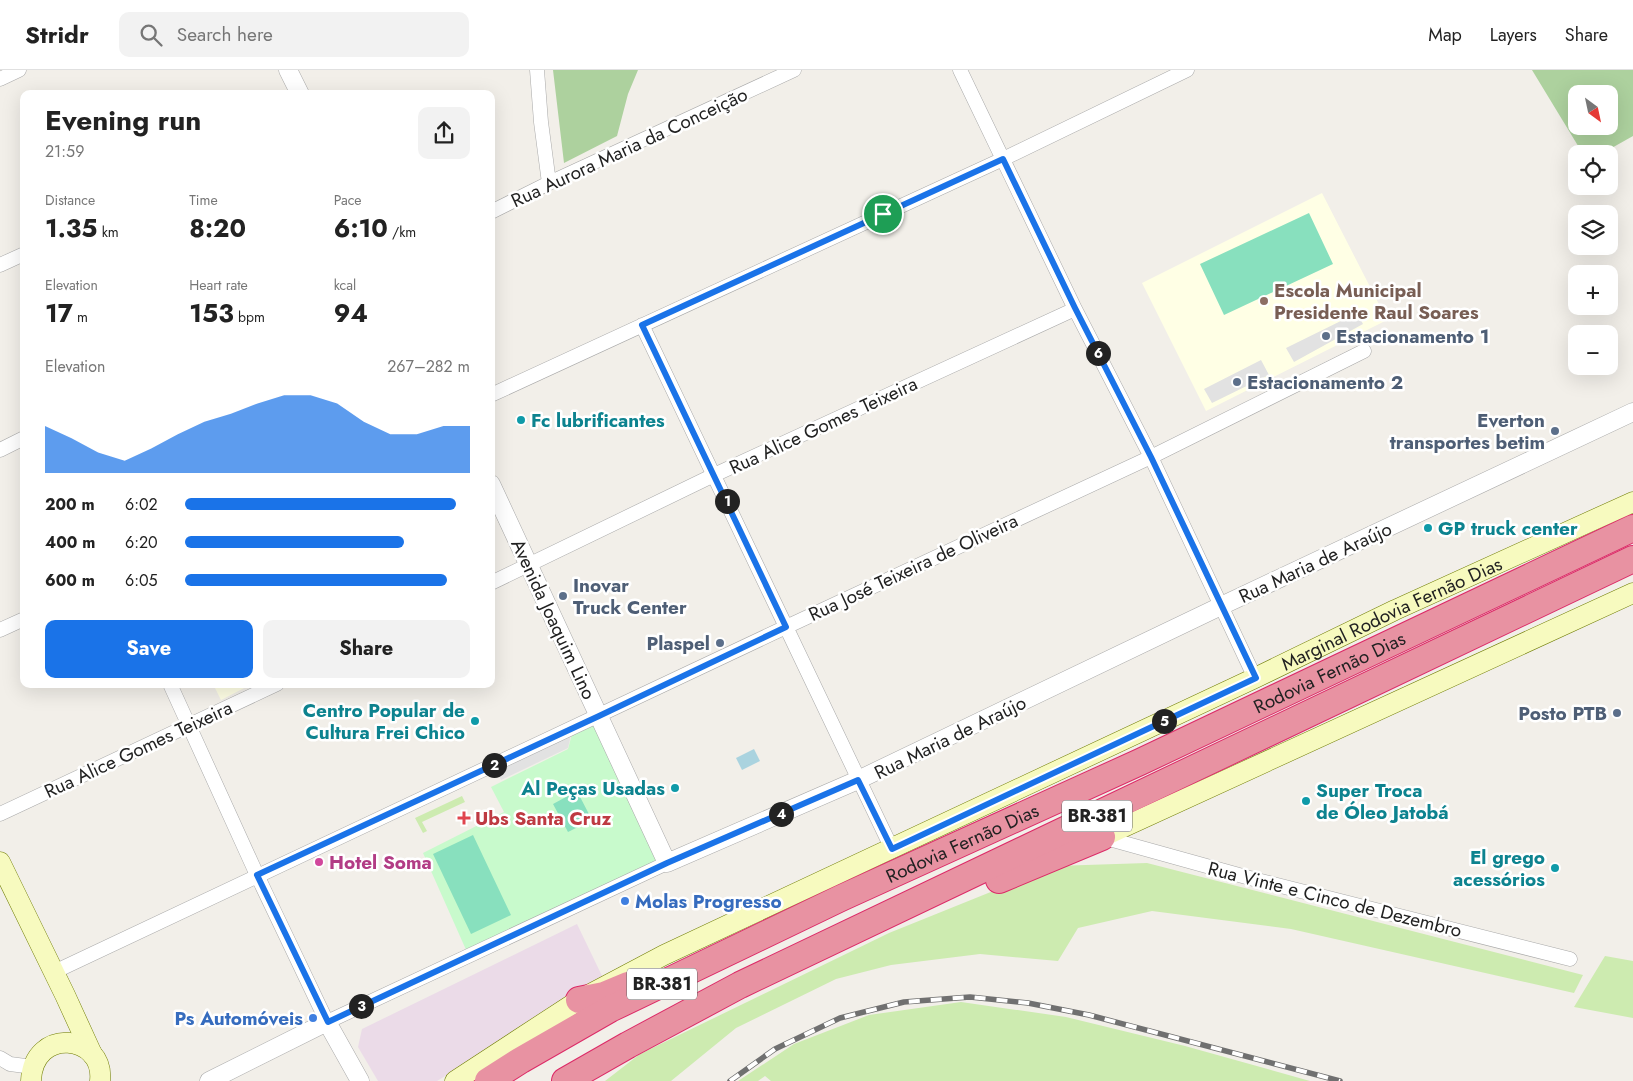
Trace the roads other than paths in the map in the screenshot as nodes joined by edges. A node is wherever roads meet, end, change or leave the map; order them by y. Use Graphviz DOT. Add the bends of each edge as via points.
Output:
graph roads {
  1 [pos="19,70"];
  2 [pos="288,70"];
  3 [pos="536,70"];
  4 [pos="794,70"];
  5 [pos="960,70"];
  6 [pos="1187,70"];
  7 [pos="0,79"];
  8 [pos="298,90"];
  9 [pos="1003,159"];
  10 [pos="550,183"];
  11 [pos="495,210"];
  12 [pos="20,256"];
  13 [pos="0,265"];
  14 [pos="1075,308"];
  15 [pos="642,325"];
  16 [pos="1364,351"];
  17 [pos="495,393"];
  18 [pos="1633,412"];
  19 [pos="20,440"];
  20 [pos="0,450"];
  21 [pos="1151,457"];
  22 [pos="714,475"];
  23 [pos="495,493"];
  24 [pos="1633,502"];
  25 [pos="1633,528"];
  26 [pos="1633,559"];
  27 [pos="529,566"];
  28 [pos="495,582"];
  29 [pos="1633,593"];
  30 [pos="1221,606"];
  31 [pos="20,621"];
  32 [pos="786,627"];
  33 [pos="0,630"];
  34 [pos="1256,678"];
  35 [pos="172,688"];
  36 [pos="268,688"];
  37 [pos="599,716"];
  38 [pos="189,725"];
  39 [pos="858,780"];
  40 [pos="0,814"];
  41 [pos="1102,837"];
  42 [pos="892,849"];
  43 [pos="0,862"];
  44 [pos="667,863"];
  45 [pos="257,875"];
  46 [pos="841,898"];
  47 [pos="1570,959"];
  48 [pos="782,966"];
  49 [pos="54,972"];
  50 [pos="65,995"];
  51 [pos="579,1000"];
  52 [pos="328,1022"];
  53 [pos="50,1046"];
  54 [pos="92,1054"];
  55 [pos="0,1058"];
  56 [pos="32,1074"];
  57 [pos="102,1079"];
  58 [pos="209,1081"];
  59 [pos="360,1081"];
  60 [pos="455,1081"];
  61 [pos="488,1081"];
  62 [pos="565,1081"];
  1 -- 7 [label="street"];
  2 -- 8 [label="street"];
  3 -- 10 [label="street"];
  4 -- 10 [label="street, Rua Aurora Maria da Conceição"];
  5 -- 9 [label="street"];
  6 -- 9 [label="street"];
  9 -- 14 [label="street"];
  9 -- 15 [label="street"];
  10 -- 11 [label="street, Rua Aurora Maria da Conceição"];
  12 -- 13 [label="street"];
  14 -- 21 [label="street"];
  14 -- 22 [label="street, Rua Alice Gomes Teixeira"];
  15 -- 17 [label="street"];
  15 -- 22 [label="street"];
  16 -- 21 [label="street, Rua José Teixeira de Oliveira"];
  18 -- 30 [label="street, Rua Maria de Araújo"];
  19 -- 20 [label="street"];
  21 -- 30 [label="street"];
  21 -- 32 [label="street, Rua José Teixeira de Oliveira"];
  22 -- 27 [label="street, Rua Alice Gomes Teixeira"];
  22 -- 32 [label="street"];
  23 -- 27 [label="street, Avenida Joaquim Lino"];
  24 -- 34 [label="main road, Marginal Rodovia Fernão Dias / BR-381" via="1395,610"];
  25 -- 46 [label="highway, Rodovia Fernão Dias / BR-381" via="1140,762"];
  26 -- 48 [label="highway, Rodovia Fernão Dias / BR-381"];
  27 -- 28 [label="street, Rua Alice Gomes Teixeira"];
  27 -- 37 [label="street, Avenida Joaquim Lino"];
  29 -- 41 [label="main road, BR-381"];
  30 -- 34 [label="street"];
  30 -- 39 [label="street, Rua Maria de Araújo"];
  31 -- 33 [label="street"];
  32 -- 37 [label="street, Rua José Teixeira de Oliveira"];
  32 -- 39 [label="street"];
  34 -- 42 [label="main road, Marginal Rodovia Fernão Dias / BR-381"];
  35 -- 38 [label="street"];
  36 -- 38 [label="street, Rua Alice Gomes Teixeira"];
  37 -- 44 [label="street, Avenida Joaquim Lino"];
  37 -- 45 [label="street, Rua José Teixeira de Oliveira"];
  38 -- 40 [label="street, Rua Alice Gomes Teixeira"];
  38 -- 45 [label="street"];
  39 -- 42 [label="street"];
  39 -- 44 [label="street, Rua Maria de Araújo"];
  41 -- 47 [label="street, Rua Vinte e Cinco de Dezembro" via="1257,880"];
  41 -- 48 [label="highway"];
  42 -- 51 [label="main road, Marginal Rodovia Fernão Dias / BR-381" via="664,955"];
  43 -- 49 [label="main road"];
  44 -- 52 [label="street, Rua Maria de Araújo"];
  45 -- 49 [label="street, Rua José Teixeira de Oliveira"];
  45 -- 52 [label="street"];
  46 -- 51 [label="highway" via="808,906 604,996"];
  46 -- 61 [label="highway, Rodovia Fernão Dias / BR-381" via="610,1009"];
  48 -- 62 [label="highway, Rodovia Fernão Dias / BR-381" via="628,1044"];
  49 -- 50 [label="main road"];
  50 -- 53 [label="main road" via="64,1019"];
  50 -- 54 [label="main road"];
  51 -- 60 [label="main road, Marginal Rodovia Fernão Dias / BR-381"];
  52 -- 58 [label="street, Rua Maria de Araújo"];
  52 -- 59 [label="street"];
  53 -- 54 [label="main road" via="60,1042 72,1043 83,1046"];
  53 -- 56 [label="main road" via="40,1053"];
  54 -- 57 [label="main road"];
  55 -- 56 [label="street"];
}
